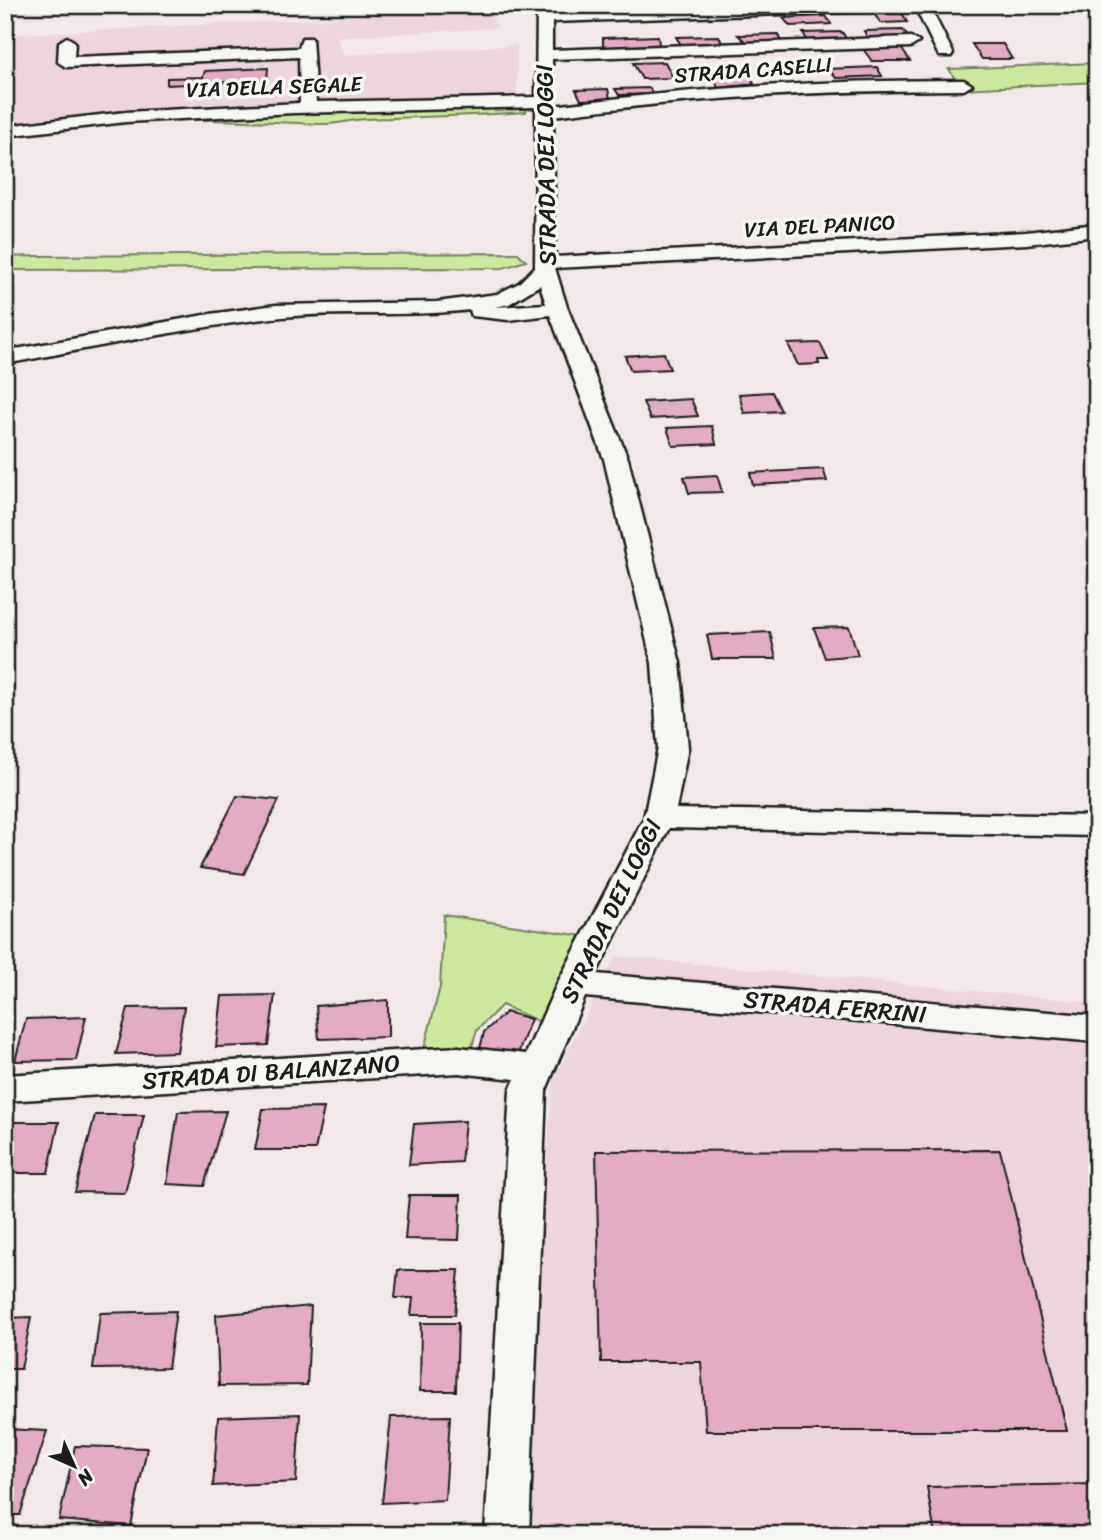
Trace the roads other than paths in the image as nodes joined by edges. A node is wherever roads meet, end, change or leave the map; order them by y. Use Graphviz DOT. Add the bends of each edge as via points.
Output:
graph roads {
  1 [pos="921,5"];
  2 [pos="900,6"];
  3 [pos="544,12"];
  4 [pos="67,42"];
  5 [pos="911,43"];
  6 [pos="757,52"];
  7 [pos="945,53"];
  8 [pos="545,57"];
  9 [pos="964,85"];
  10 [pos="308,107"];
  11 [pos="545,107"];
  12 [pos="5,131"];
  13 [pos="1097,230"];
  14 [pos="545,266"];
  15 [pos="557,307"];
  16 [pos="504,308"];
  17 [pos="572,345"];
  18 [pos="5,358"];
  19 [pos="659,818"];
  20 [pos="1097,826"];
  21 [pos="574,984"];
  22 [pos="1097,1029"];
  23 [pos="537,1068"];
  24 [pos="5,1088"];
  25 [pos="507,1535"];
  1 -- 7 [label="street"];
  2 -- 3 [label="street"];
  3 -- 8 [label="street, STRADA DEI LOGGI"];
  4 -- 10 [label="street" via="66,62 307,46"];
  5 -- 8 [label="street"];
  6 -- 8 [label="street"];
  8 -- 11 [label="street, STRADA DEI LOGGI"];
  9 -- 11 [label="street, STRADA CASELLI" via="764,91"];
  10 -- 11 [label="street, VIA DELLA SEGALE"];
  10 -- 12 [label="street, VIA DELLA SEGALE" via="126,117"];
  11 -- 14 [label="street, STRADA DEI LOGGI"];
  13 -- 14 [label="street, VIA DEL PANICO"];
  14 -- 15 [label="street, STRADA DEI LOGGI"];
  14 -- 16 [label="street"];
  15 -- 16 [label="street" via="534,314"];
  15 -- 17 [label="street, STRADA DEI LOGGI"];
  16 -- 17 [label="street"];
  16 -- 18 [label="street" via="276,312"];
  17 -- 19 [label="street, STRADA DEI LOGGI" via="616,459 666,663 673,748"];
  19 -- 20 [label="street"];
  19 -- 21 [label="street, STRADA DEI LOGGI"];
  21 -- 22 [label="street, STRADA FERRINI"];
  21 -- 23 [label="street, STRADA DEI LOGGI"];
  23 -- 24 [label="street, STRADA DI BALANZANO" via="458,1060"];
  23 -- 25 [label="street, STRADA DEI LOGGI" via="528,1090"];
}
